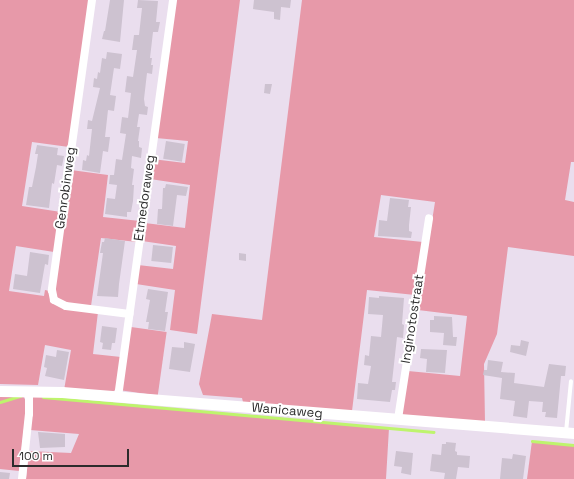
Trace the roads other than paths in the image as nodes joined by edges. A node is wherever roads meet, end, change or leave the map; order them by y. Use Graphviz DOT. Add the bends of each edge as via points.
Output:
graph roads {
  1 [pos="92,0"];
  2 [pos="173,0"];
  3 [pos="429,218"];
  4 [pos="130,314"];
  5 [pos="571,381"];
  6 [pos="0,391"];
  7 [pos="29,391"];
  8 [pos="118,397"];
  9 [pos="398,419"];
  10 [pos="570,433"];
  11 [pos="22,479"];
  1 -- 4 [label="street, Genrobinweg" via="52,290 54,300 66,306"];
  2 -- 4 [label="street, Etmedoraweg"];
  3 -- 9 [label="street, Inginotostraat"];
  4 -- 8 [label="street, Etmedoraweg"];
  5 -- 10 [label="lane"];
  6 -- 7 [label="street, Wanicaweg"];
  7 -- 8 [label="street, Wanicaweg"];
  7 -- 11 [label="street"];
  8 -- 9 [label="street, Wanicaweg"];
  9 -- 10 [label="street, Wanicaweg"];
}
